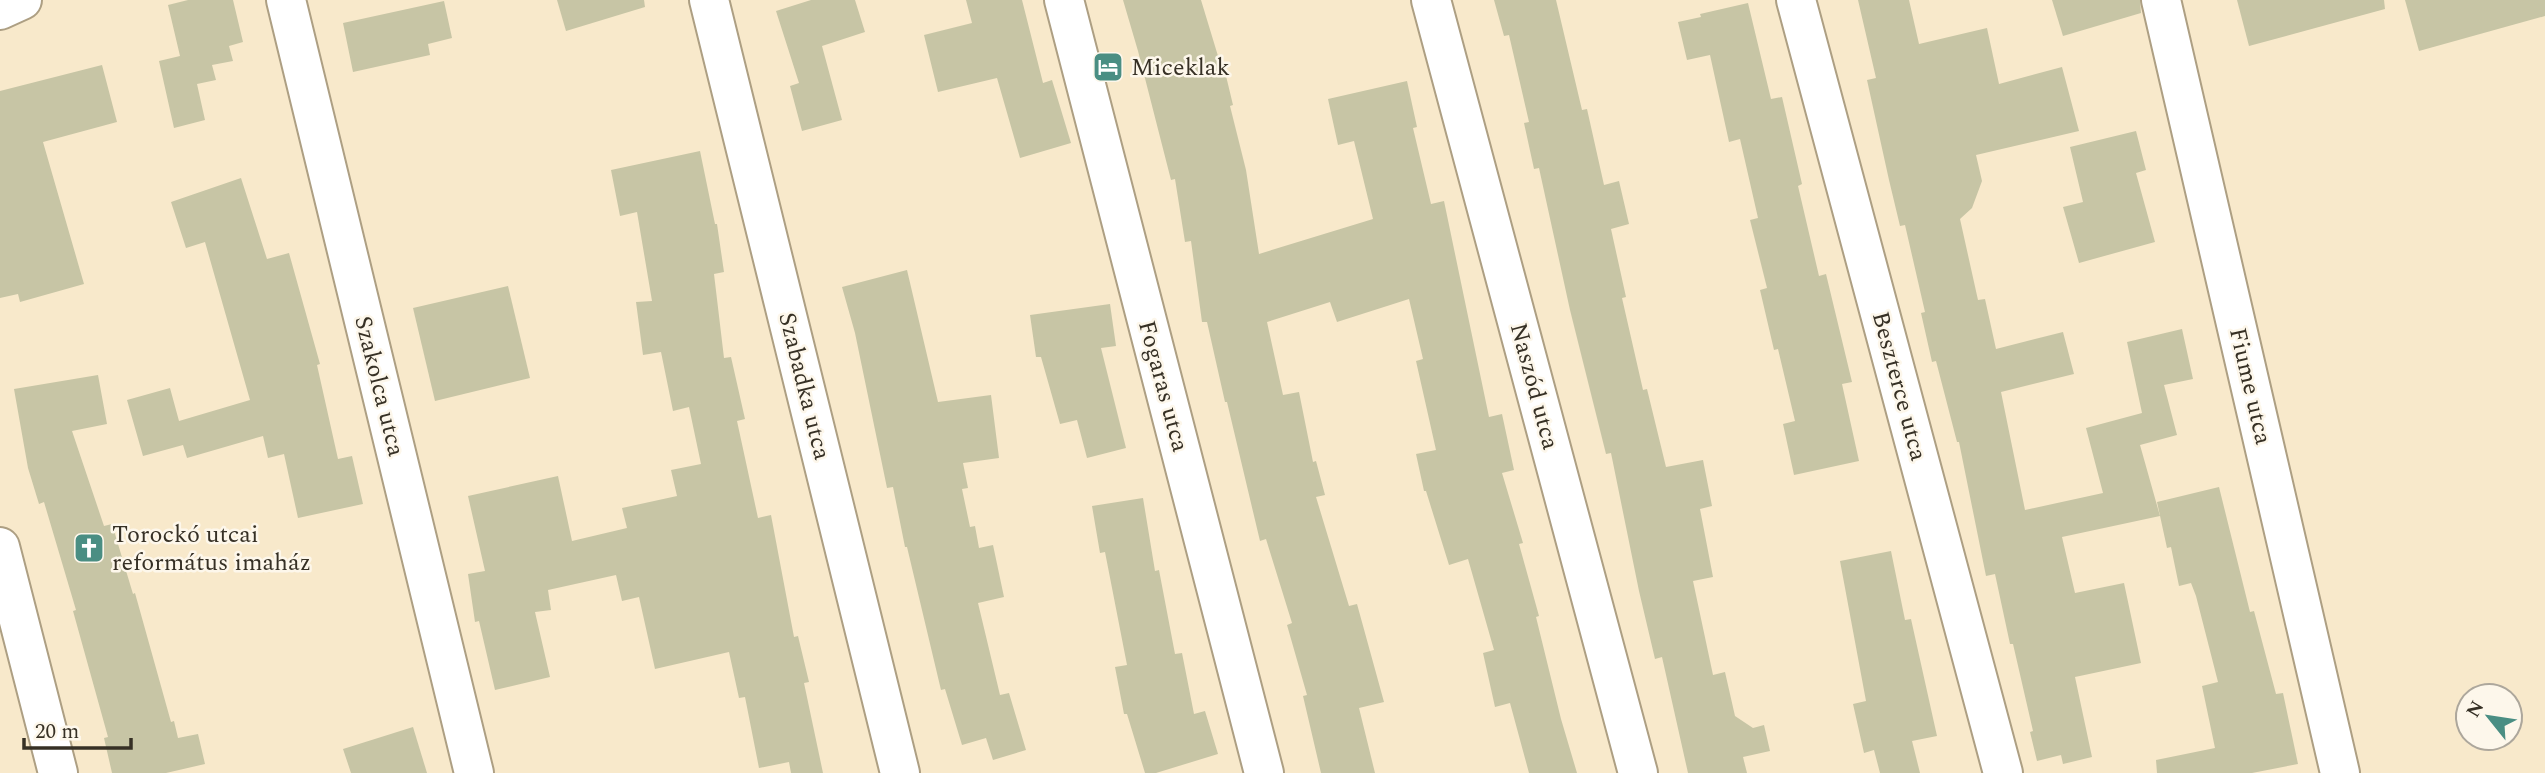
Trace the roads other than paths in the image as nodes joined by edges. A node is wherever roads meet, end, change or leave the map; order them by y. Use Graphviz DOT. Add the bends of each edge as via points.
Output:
graph roads {
  1 [pos="22,0"];
  2 [pos="286,0"];
  3 [pos="709,0"];
  4 [pos="1064,0"];
  5 [pos="1431,0"];
  6 [pos="1796,0"];
  7 [pos="2161,0"];
  8 [pos="0,10"];
  9 [pos="0,547"];
  10 [pos="58,773"];
  11 [pos="474,773"];
  12 [pos="900,773"];
  13 [pos="1264,773"];
  14 [pos="1638,773"];
  15 [pos="2003,773"];
  16 [pos="2340,773"];
  1 -- 8 [label="street"];
  2 -- 11 [label="street, Szakolca utca"];
  3 -- 12 [label="street, Szabadka utca"];
  4 -- 13 [label="street, Fogaras utca"];
  5 -- 14 [label="street, Naszód utca"];
  6 -- 15 [label="street, Beszterce utca"];
  7 -- 16 [label="street, Fiume utca"];
  9 -- 10 [label="street"];
}
